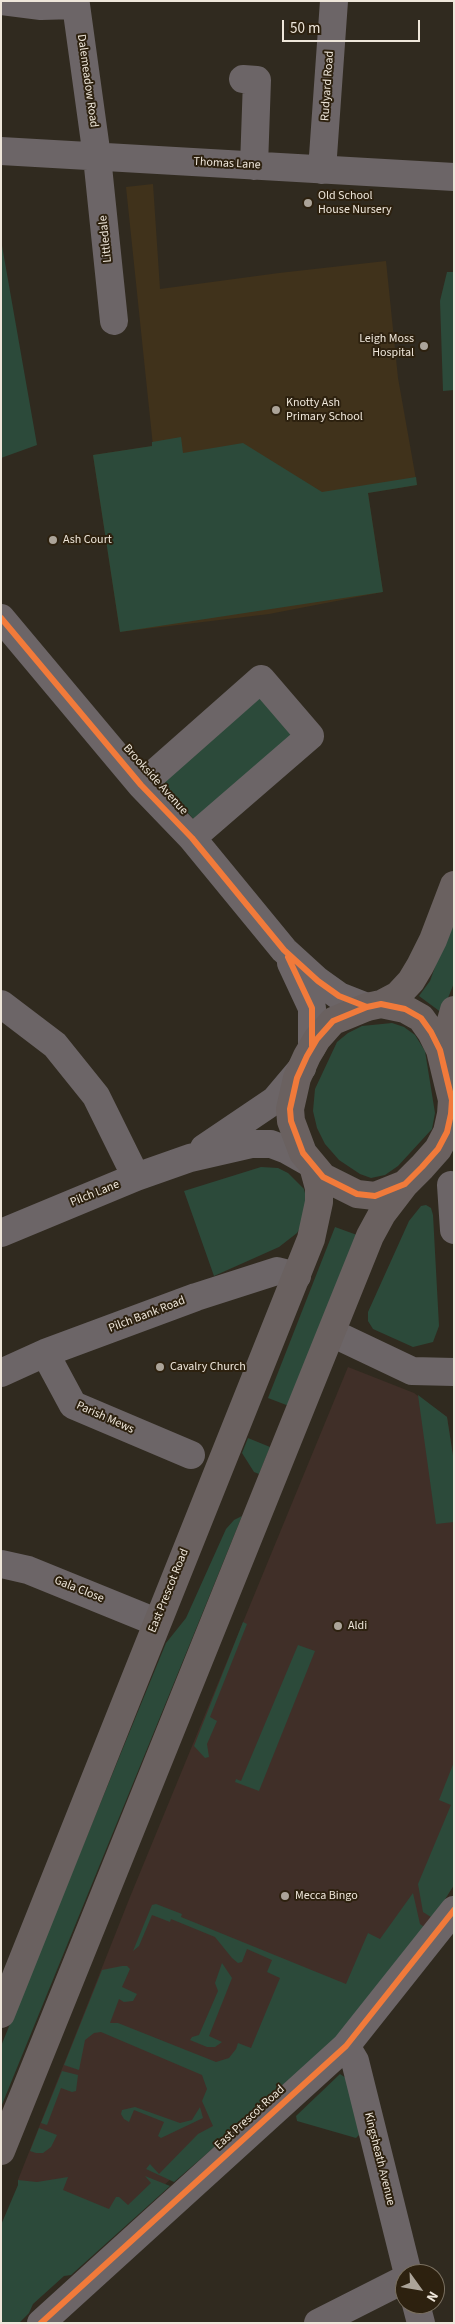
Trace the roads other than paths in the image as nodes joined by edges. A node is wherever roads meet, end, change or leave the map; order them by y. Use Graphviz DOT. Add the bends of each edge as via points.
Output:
graph roads {
  1 [pos="1,1"];
  2 [pos="334,1"];
  3 [pos="83,3"];
  4 [pos="243,78"];
  5 [pos="1,151"];
  6 [pos="97,156"];
  7 [pos="254,166"];
  8 [pos="322,170"];
  9 [pos="454,177"];
  10 [pos="114,321"];
  11 [pos="3,625"];
  12 [pos="141,785"];
  13 [pos="192,838"];
  14 [pos="454,885"];
  15 [pos="284,950"];
  16 [pos="1,1004"];
  17 [pos="374,1006"];
  18 [pos="454,1010"];
  19 [pos="307,1058"];
  20 [pos="445,1071"];
  21 [pos="453,1101"];
  22 [pos="454,1152"];
  23 [pos="190,1158"];
  24 [pos="312,1164"];
  25 [pos="413,1176"];
  26 [pos="136,1177"];
  27 [pos="451,1185"];
  28 [pos="454,1230"];
  29 [pos="1,1233"];
  30 [pos="297,1276"];
  31 [pos="332,1333"];
  32 [pos="45,1353"];
  33 [pos="454,1372"];
  34 [pos="1,1373"];
  35 [pos="192,1455"];
  36 [pos="1,1564"];
  37 [pos="156,1622"];
  38 [pos="454,1910"];
  39 [pos="1,2014"];
  40 [pos="346,2046"];
  41 [pos="1,2150"];
  42 [pos="406,2264"];
  43 [pos="395,2284"];
  44 [pos="41,2323"];
  45 [pos="318,2323"];
  1 -- 3 [label="street, Dalemeadow Road" via="41,6"];
  2 -- 8 [label="street, Rudyard Road"];
  3 -- 6 [label="street, Dalemeadow Road"];
  4 -- 7 [label="street" via="257,80"];
  5 -- 6 [label="street, Thomas Lane"];
  6 -- 7 [label="street, Thomas Lane"];
  6 -- 10 [label="street, Littledale"];
  7 -- 8 [label="street, Thomas Lane"];
  8 -- 9 [label="street, Thomas Lane"];
  11 -- 12 [label="street, Brookside Avenue"];
  12 -- 13 [label="street, Brookside Avenue"];
  12 -- 13 [label="street, Brookside Avenue" via="261,679 310,736"];
  13 -- 15 [label="street, Brookside Avenue"];
  14 -- 17 [label="highway" via="420,966 398,995"];
  15 -- 17 [label="street, Brookside Avenue" via="339,996"];
  15 -- 19 [label="street, Brookside Avenue" via="312,1008"];
  16 -- 26 [label="street" via="55,1045 96,1096"];
  17 -- 19 [label="highway" via="334,1022"];
  17 -- 20 [label="highway" via="405,1009 421,1018 440,1050"];
  18 -- 20 [label="highway" via="445,1042"];
  19 -- 23 [label="street, Pilch Lane" via="275,1100"];
  19 -- 24 [label="highway" via="290,1109 291,1121"];
  20 -- 21 [label="highway"];
  21 -- 25 [label="highway" via="446,1132 438,1149"];
  22 -- 25 [label="street"];
  23 -- 24 [label="street, Pilch Lane" via="251,1144 271,1144"];
  23 -- 26 [label="street, Pilch Lane"];
  24 -- 25 [label="highway" via="322,1177 357,1194 375,1196"];
  24 -- 30 [label="highway, East Prescot Road" via="319,1188 319,1202"];
  25 -- 31 [label="highway" via="382,1214 370,1236"];
  26 -- 29 [label="street, Pilch Lane"];
  27 -- 28 [label="street"];
  30 -- 32 [label="street, Pilch Bank Road" via="273,1272"];
  30 -- 37 [label="highway, East Prescot Road"];
  31 -- 33 [label="street" via="412,1371"];
  31 -- 41 [label="highway"];
  32 -- 34 [label="street, Pilch Bank Road"];
  32 -- 35 [label="street, Parish Mews" via="74,1405"];
  36 -- 37 [label="street, Gala Close" via="28,1570"];
  37 -- 39 [label="highway, East Prescot Road"];
  38 -- 40 [label="street, East Prescot Road"];
  40 -- 42 [label="street, Kingsheath Avenue" via="355,2061"];
  40 -- 44 [label="street, East Prescot Road"];
  43 -- 45 [label="street"];
}
